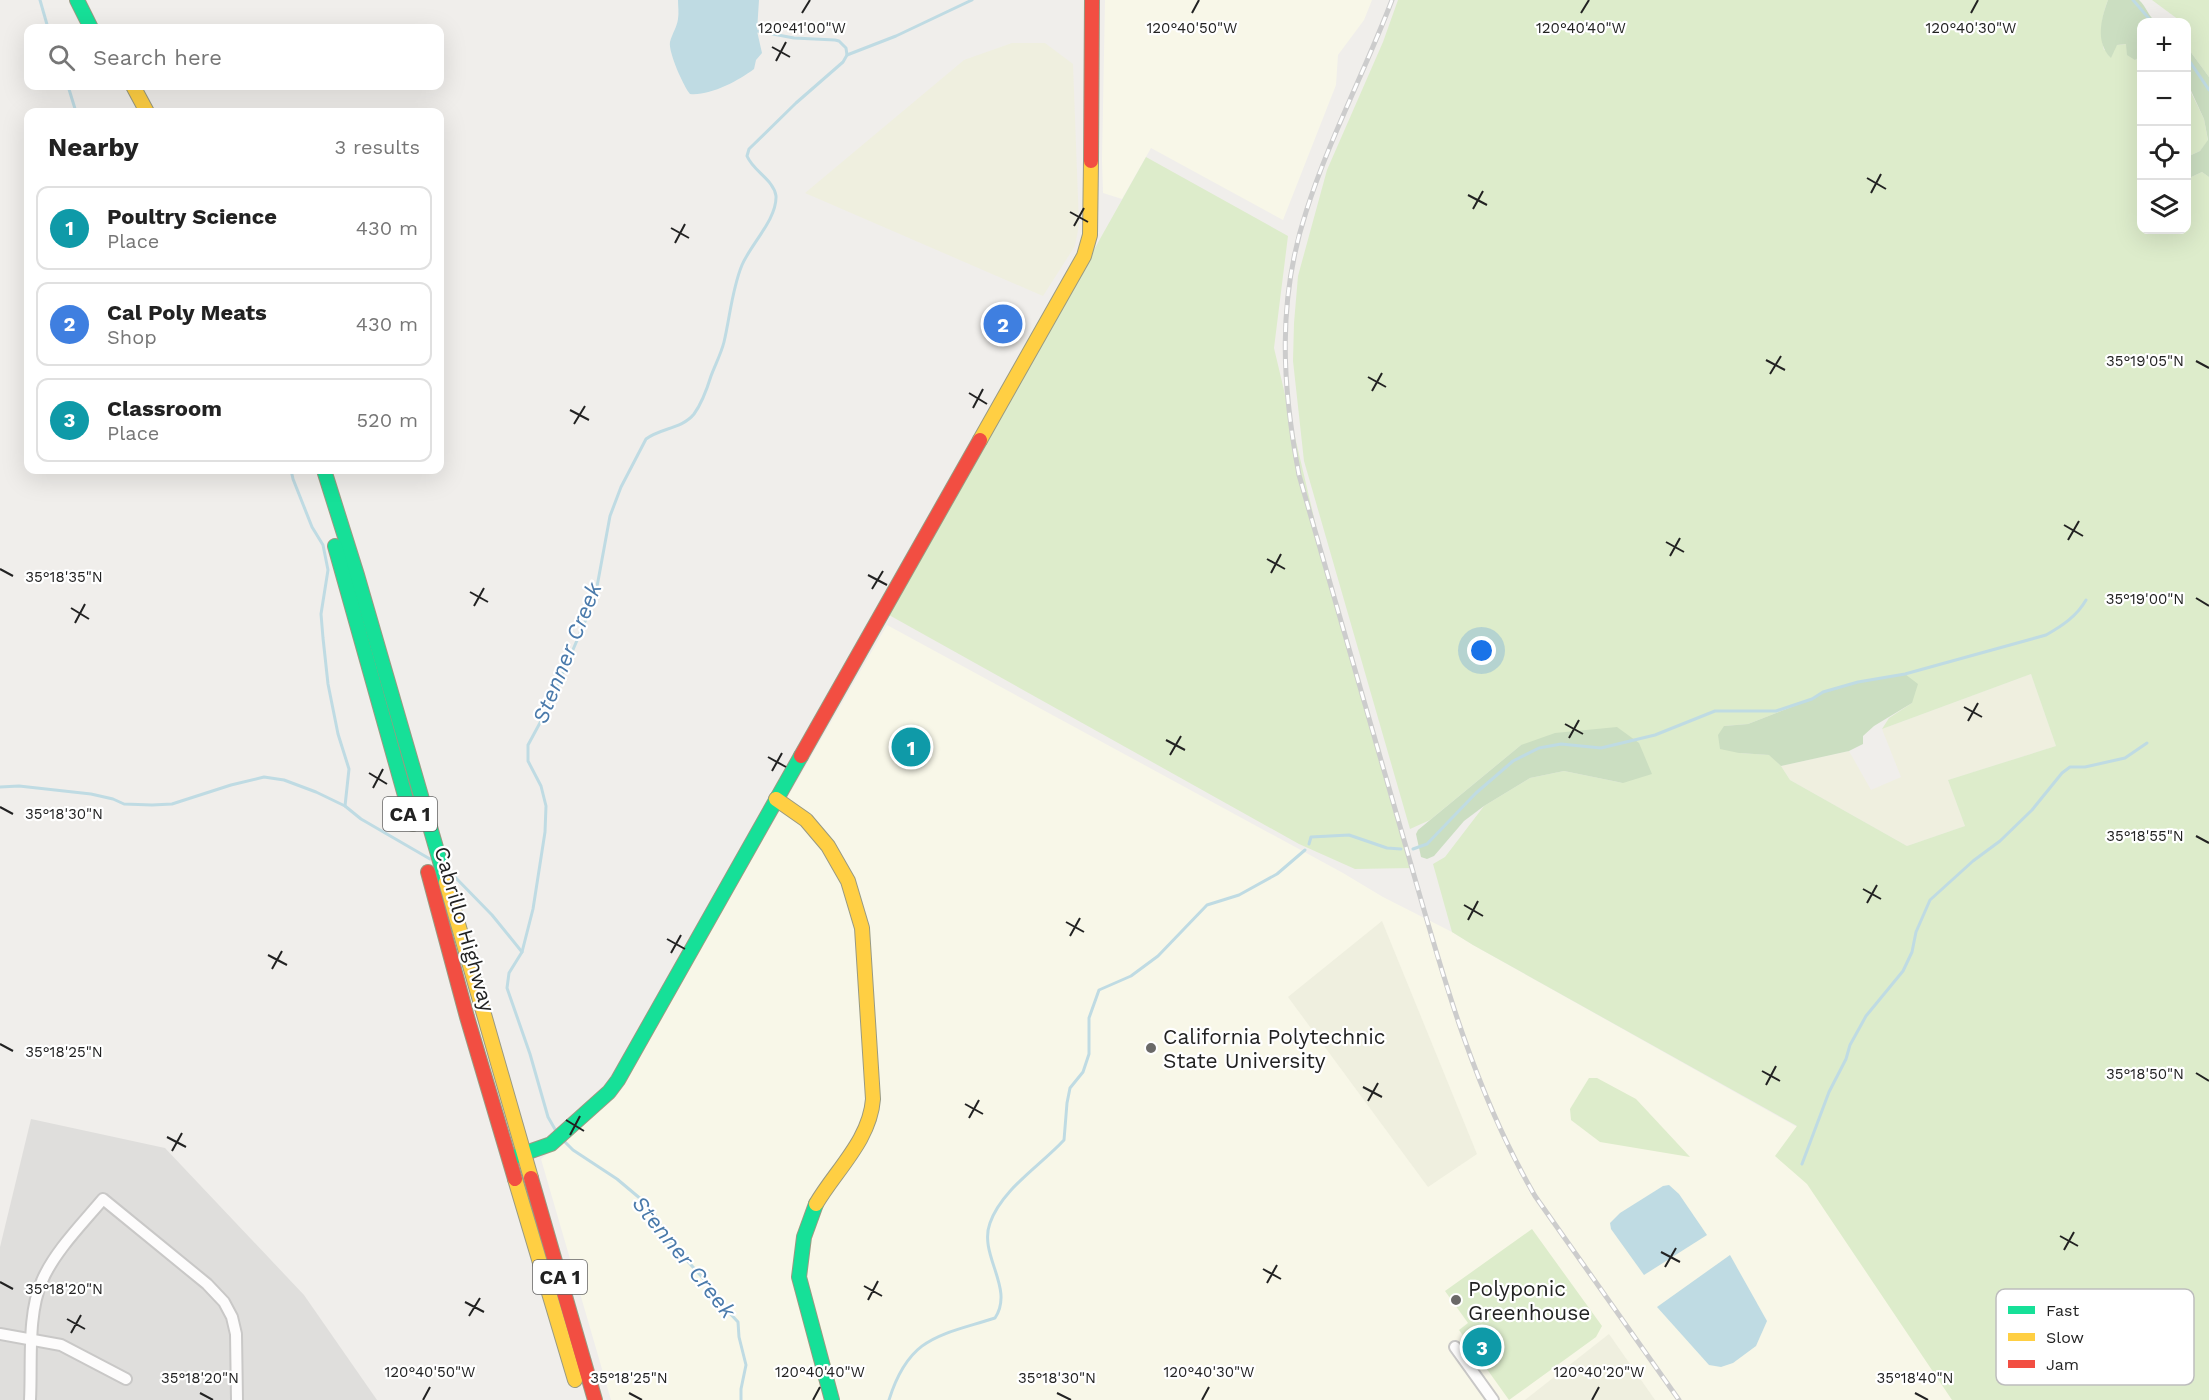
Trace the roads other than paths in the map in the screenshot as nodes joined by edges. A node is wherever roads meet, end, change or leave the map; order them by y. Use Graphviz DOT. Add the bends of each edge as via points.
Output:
graph roads {
  1 [pos="77,0"];
  2 [pos="91,0"];
  3 [pos="1092,0"];
  4 [pos="89,24"];
  5 [pos="102,24"];
  6 [pos="122,90"];
  7 [pos="135,90"];
  8 [pos="132,108"];
  9 [pos="145,108"];
  10 [pos="312,474"];
  11 [pos="325,474"];
  12 [pos="776,800"];
  13 [pos="416,834"];
  14 [pos="423,855"];
  15 [pos="524,1154"];
  16 [pos="509,1158"];
  17 [pos="0,1334"];
  18 [pos="33,1340"];
  19 [pos="1455,1347"];
  20 [pos="126,1379"];
  21 [pos="30,1400"];
  22 [pos="237,1400"];
  23 [pos="581,1400"];
  24 [pos="595,1400"];
  25 [pos="832,1400"];
  26 [pos="1493,1400"];
  1 -- 4 [label="main road"];
  2 -- 5 [label="main road"];
  3 -- 12 [label="main road" via="1090,235 1084,256"];
  6 -- 8 [label="main road"];
  7 -- 9 [label="main road"];
  10 -- 13 [label="main road, Cabrillo Highway / CA 1"];
  11 -- 15 [label="main road, Cabrillo Highway / CA 1"];
  12 -- 15 [label="main road" via="609,1092 551,1144"];
  12 -- 25 [label="main road" via="806,820 828,846 848,881 862,928 872,1113 864,1135 814,1206 804,1237 799,1277"];
  14 -- 16 [label="main road, Cabrillo Highway / CA 1"];
  15 -- 16 [label="main road"];
  15 -- 24 [label="main road, CA 1"];
  16 -- 23 [label="main road, CA 1"];
  17 -- 18 [label="street"];
  18 -- 20 [label="street" via="70,1349"];
  18 -- 21 [label="street"];
  18 -- 22 [label="street" via="35,1305 42,1279 103,1199 224,1302 236,1334"];
  19 -- 26 [label="street"];
}
